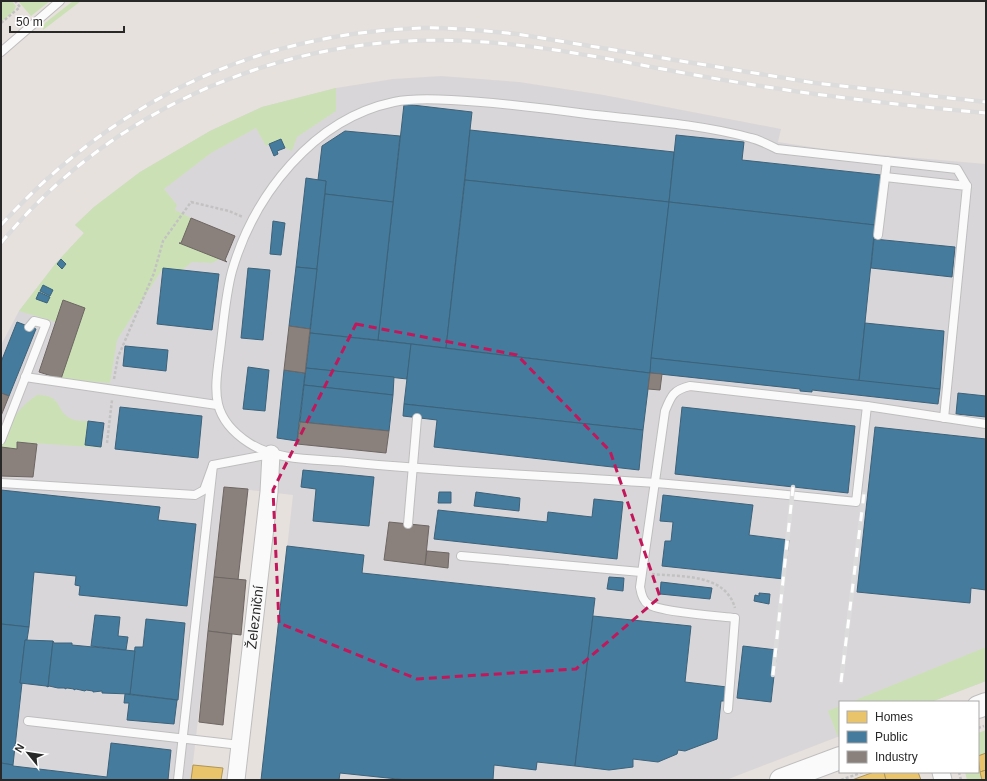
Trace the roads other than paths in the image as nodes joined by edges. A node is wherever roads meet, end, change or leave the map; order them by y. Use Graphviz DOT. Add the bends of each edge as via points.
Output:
graph roads {
  1 [pos="60,1"];
  2 [pos="1,52"];
  3 [pos="887,161"];
  4 [pos="885,177"];
  5 [pos="967,186"];
  6 [pos="878,235"];
  7 [pos="29,327"];
  8 [pos="25,377"];
  9 [pos="217,405"];
  10 [pos="867,406"];
  11 [pos="417,418"];
  12 [pos="944,418"];
  13 [pos="986,424"];
  14 [pos="1,440"];
  15 [pos="271,454"];
  16 [pos="213,465"];
  17 [pos="412,468"];
  18 [pos="1,483"];
  19 [pos="654,483"];
  20 [pos="408,524"];
  21 [pos="461,556"];
  22 [pos="642,572"];
  23 [pos="728,709"];
  24 [pos="28,721"];
  25 [pos="184,739"];
  26 [pos="240,745"];
  27 [pos="839,758"];
  28 [pos="178,780"];
  29 [pos="236,780"];
  30 [pos="783,780"];
  1 -- 2 [label="lane"];
  3 -- 4 [label="lane"];
  3 -- 5 [label="lane" via="957,169"];
  3 -- 9 [label="lane" via="777,149 753,138 705,129 520,105 425,99 396,101 358,115 333,128 308,147 284,171 252,221 230,280 216,383"];
  4 -- 5 [label="lane"];
  4 -- 6 [label="lane"];
  5 -- 12 [label="lane"];
  7 -- 8 [label="lane" via="34,321 46,324"];
  8 -- 9 [label="lane"];
  8 -- 14 [label="lane"];
  9 -- 15 [label="lane" via="224,422 249,443"];
  10 -- 12 [label="lane"];
  10 -- 19 [label="lane" via="690,386 678,389 670,397 665,411"];
  10 -- 19 [label="lane" via="856,502"];
  11 -- 17 [label="lane"];
  12 -- 13 [label="lane"];
  15 -- 16 [label="lane"];
  15 -- 17 [label="lane"];
  15 -- 26 [label="street, Železniční" via="269,492"];
  16 -- 18 [label="lane" via="204,490 195,495"];
  16 -- 25 [label="lane"];
  17 -- 19 [label="lane"];
  17 -- 20 [label="lane"];
  19 -- 22 [label="lane"];
  21 -- 22 [label="lane"];
  22 -- 23 [label="lane" via="640,587 647,604 662,609 735,618"];
  24 -- 25 [label="lane"];
  25 -- 26 [label="lane"];
  25 -- 28 [label="lane"];
  26 -- 29 [label="street, Železniční"];
  27 -- 30 [label="street"];
}
